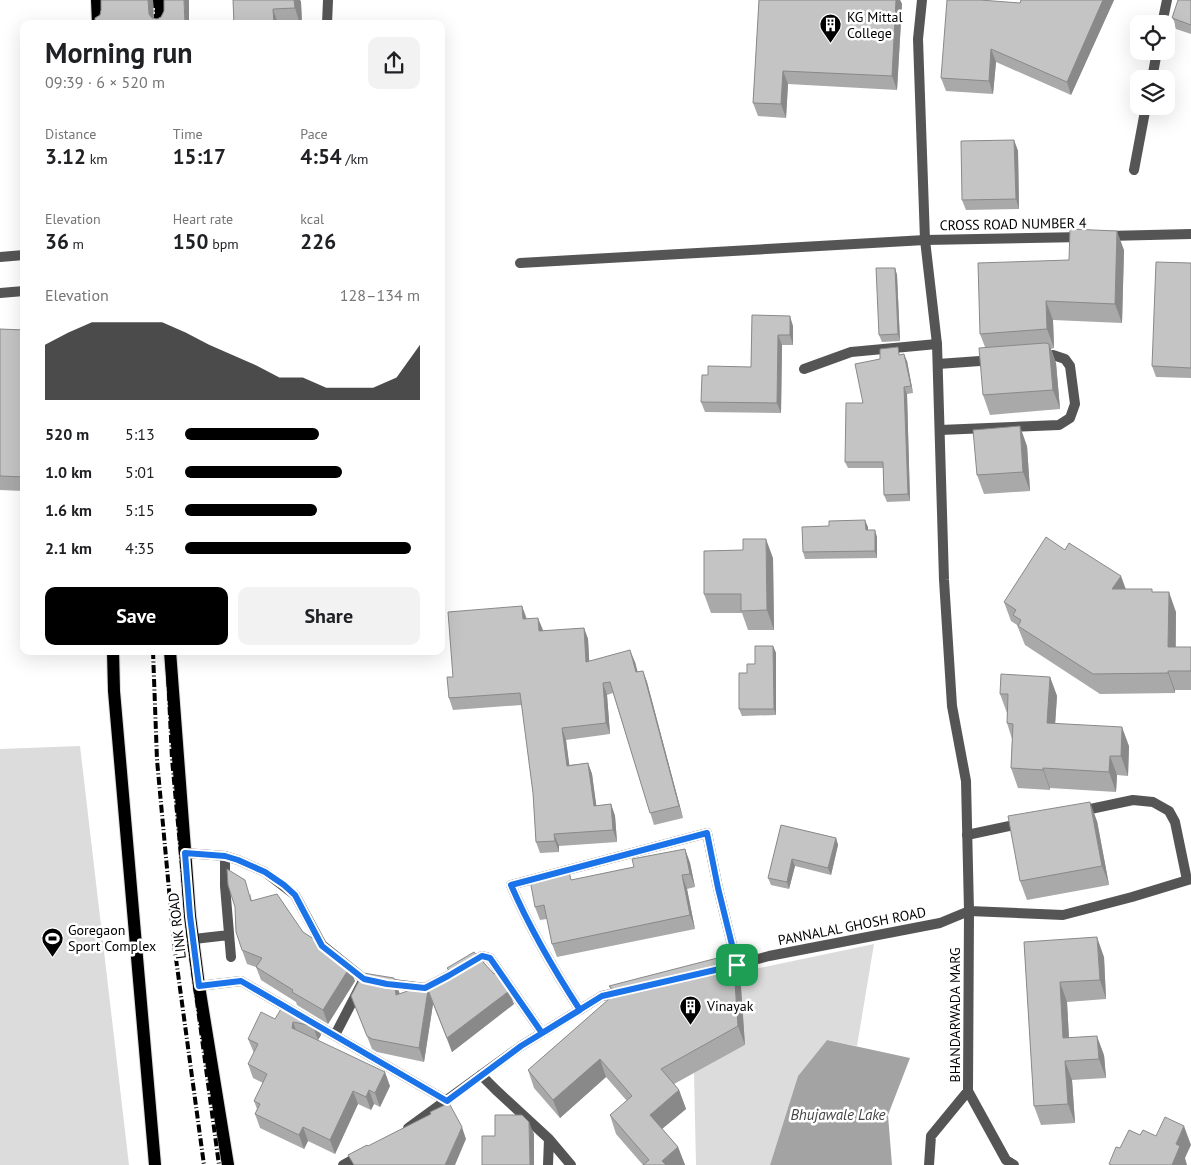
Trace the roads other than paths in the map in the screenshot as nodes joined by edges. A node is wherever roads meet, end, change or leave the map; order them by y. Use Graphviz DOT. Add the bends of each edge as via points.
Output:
graph roads {
  1 [pos="97,0"];
  2 [pos="161,0"];
  3 [pos="328,0"];
  4 [pos="922,0"];
  5 [pos="1167,0"];
  6 [pos="1164,15"];
  7 [pos="98,20"];
  8 [pos="161,20"];
  9 [pos="328,20"];
  10 [pos="1144,115"];
  11 [pos="1134,170"];
  12 [pos="1191,234"];
  13 [pos="925,240"];
  14 [pos="20,255"];
  15 [pos="0,256"];
  16 [pos="520,263"];
  17 [pos="20,291"];
  18 [pos="0,293"];
  19 [pos="937,344"];
  20 [pos="1034,356"];
  21 [pos="1006,359"];
  22 [pos="938,364"];
  23 [pos="804,369"];
  24 [pos="940,430"];
  25 [pos="113,655"];
  26 [pos="170,655"];
  27 [pos="1075,812"];
  28 [pos="1036,820"];
  29 [pos="968,835"];
  30 [pos="185,853"];
  31 [pos="225,856"];
  32 [pos="1189,880"];
  33 [pos="969,911"];
  34 [pos="229,935"];
  35 [pos="194,939"];
  36 [pos="230,956"];
  37 [pos="737,965"];
  38 [pos="718,969"];
  39 [pos="364,979"];
  40 [pos="199,986"];
  41 [pos="631,990"];
  42 [pos="580,1010"];
  43 [pos="542,1033"];
  44 [pos="335,1035"];
  45 [pos="481,1074"];
  46 [pos="968,1092"];
  47 [pos="447,1101"];
  48 [pos="398,1134"];
  49 [pos="549,1139"];
  50 [pos="367,1152"];
  51 [pos="155,1165"];
  52 [pos="228,1165"];
  53 [pos="343,1165"];
  54 [pos="548,1165"];
  55 [pos="571,1165"];
  56 [pos="929,1165"];
  57 [pos="1014,1165"];
  1 -- 7 [label="main road"];
  2 -- 8 [label="main road"];
  3 -- 9 [label="street"];
  4 -- 13 [label="street, BHANDARWADA MARG" via="918,39"];
  5 -- 6 [label="street"];
  10 -- 11 [label="street"];
  12 -- 13 [label="street, CROSS ROAD NUMBER 4"];
  13 -- 16 [label="street, CROSS ROAD NUMBER 4"];
  13 -- 19 [label="street, BHANDARWADA MARG"];
  14 -- 15 [label="street"];
  17 -- 18 [label="street"];
  19 -- 22 [label="street, BHANDARWADA MARG"];
  19 -- 23 [label="street" via="851,352"];
  20 -- 24 [label="street" via="1053,355 1065,359 1070,366 1075,404 1070,418 1059,425"];
  21 -- 22 [label="street"];
  22 -- 24 [label="street, BHANDARWADA MARG"];
  24 -- 29 [label="street, BHANDARWADA MARG" via="944,580 952,706 966,781"];
  25 -- 51 [label="main road"];
  26 -- 30 [label="main road, LINK ROAD"];
  27 -- 32 [label="street" via="1134,800 1153,802 1169,811 1175,822"];
  28 -- 29 [label="street"];
  29 -- 33 [label="street, BHANDARWADA MARG"];
  30 -- 31 [label="street"];
  30 -- 35 [label="main road, LINK ROAD"];
  31 -- 34 [label="street"];
  31 -- 39 [label="street" via="265,872 284,885 295,895 322,946"];
  32 -- 33 [label="street" via="1063,914"];
  33 -- 37 [label="street, PANNALAL GHOSH ROAD" via="940,923 768,956"];
  33 -- 46 [label="street, BHANDARWADA MARG"];
  34 -- 35 [label="street"];
  34 -- 36 [label="street"];
  35 -- 40 [label="main road, LINK ROAD"];
  37 -- 38 [label="street, PANNALAL GHOSH ROAD"];
  37 -- 42 [label="street" via="707,833 511,885 524,915"];
  39 -- 43 [label="street" via="425,988 482,956 490,958"];
  39 -- 44 [label="street"];
  40 -- 44 [label="street" via="241,981"];
  40 -- 52 [label="main road, LINK ROAD"];
  41 -- 42 [label="street" via="602,996"];
  42 -- 43 [label="street"];
  43 -- 45 [label="street"];
  44 -- 47 [label="street"];
  45 -- 47 [label="street"];
  45 -- 49 [label="street"];
  46 -- 56 [label="street" via="931,1136"];
  46 -- 57 [label="street, BHANDARWADA MARG" via="1006,1160"];
  47 -- 48 [label="street"];
  49 -- 54 [label="street"];
  49 -- 55 [label="street"];
  50 -- 53 [label="street"];
}
